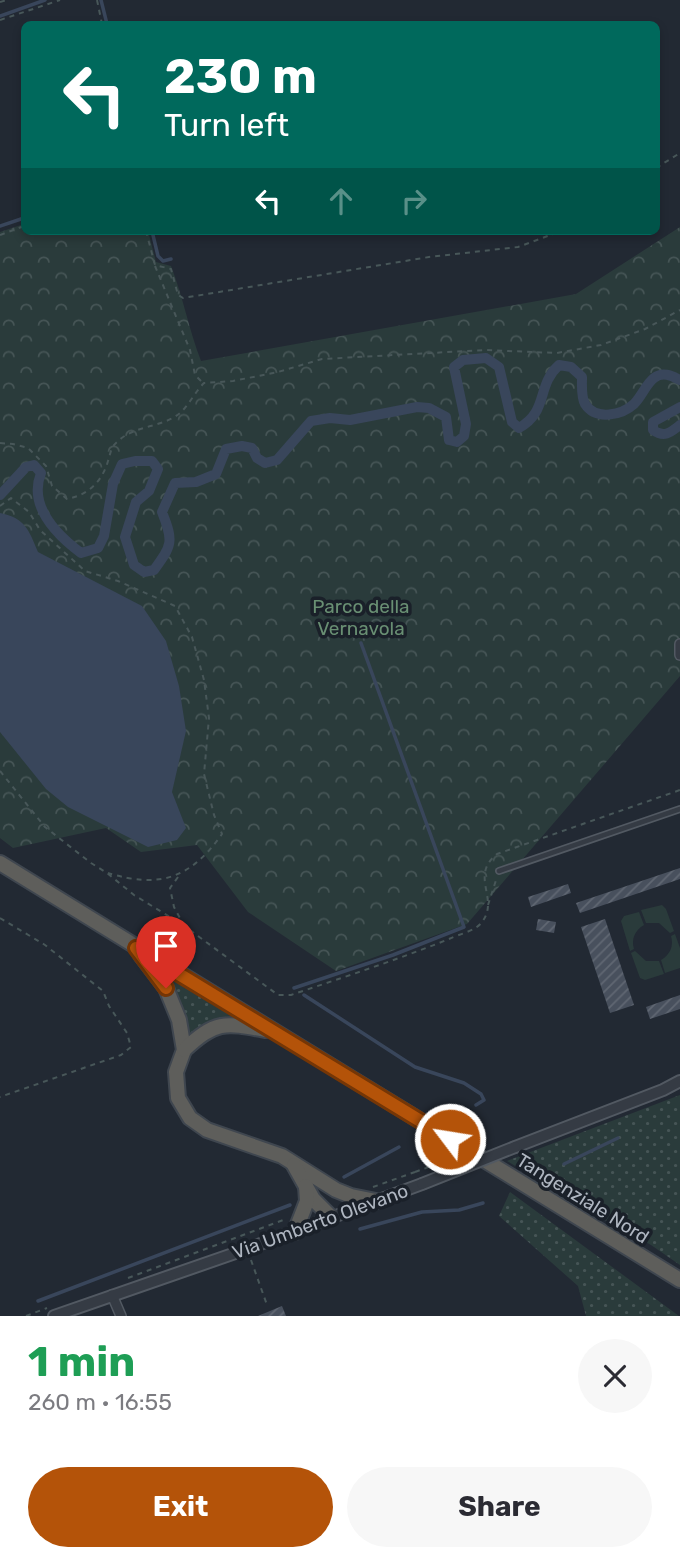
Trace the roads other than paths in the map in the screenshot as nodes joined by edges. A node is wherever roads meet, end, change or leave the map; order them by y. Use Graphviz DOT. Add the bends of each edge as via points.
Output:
graph roads {
  1 [pos="680,645"];
  2 [pos="680,655"];
  3 [pos="680,809"];
  4 [pos="0,863"];
  5 [pos="499,871"];
  6 [pos="136,948"];
  7 [pos="274,1032"];
  8 [pos="184,1050"];
  9 [pos="680,1084"];
  10 [pos="293,1164"];
  11 [pos="322,1181"];
  12 [pos="306,1185"];
  13 [pos="372,1194"];
  14 [pos="331,1217"];
  15 [pos="291,1225"];
  16 [pos="680,1280"];
  17 [pos="112,1295"];
  18 [pos="52,1311"];
  19 [pos="121,1316"];
  1 -- 2 [label="street"];
  3 -- 5 [label="lane"];
  4 -- 6 [label="highway, Tangenziale Nord"];
  6 -- 7 [label="highway, Tangenziale Nord"];
  6 -- 8 [label="highway" via="166,988 179,1020"];
  7 -- 8 [label="highway" via="232,1024 203,1032"];
  7 -- 16 [label="highway, Tangenziale Nord"];
  8 -- 10 [label="highway" via="176,1072 178,1098 190,1118 207,1130"];
  9 -- 13 [label="street, Via Umberto Olevano, bridge" via="422,1184"];
  10 -- 11 [label="highway"];
  10 -- 12 [label="highway"];
  11 -- 13 [label="highway" via="351,1196"];
  11 -- 14 [label="highway" via="329,1192"];
  12 -- 14 [label="highway"];
  12 -- 15 [label="highway" via="307,1201"];
  13 -- 14 [label="street, Via Umberto Olevano"];
  14 -- 15 [label="street, Via Umberto Olevano"];
  15 -- 17 [label="street, Via Umberto Olevano" via="247,1249"];
  17 -- 18 [label="street, Via Umberto Olevano"];
  17 -- 19 [label="street"];
}
